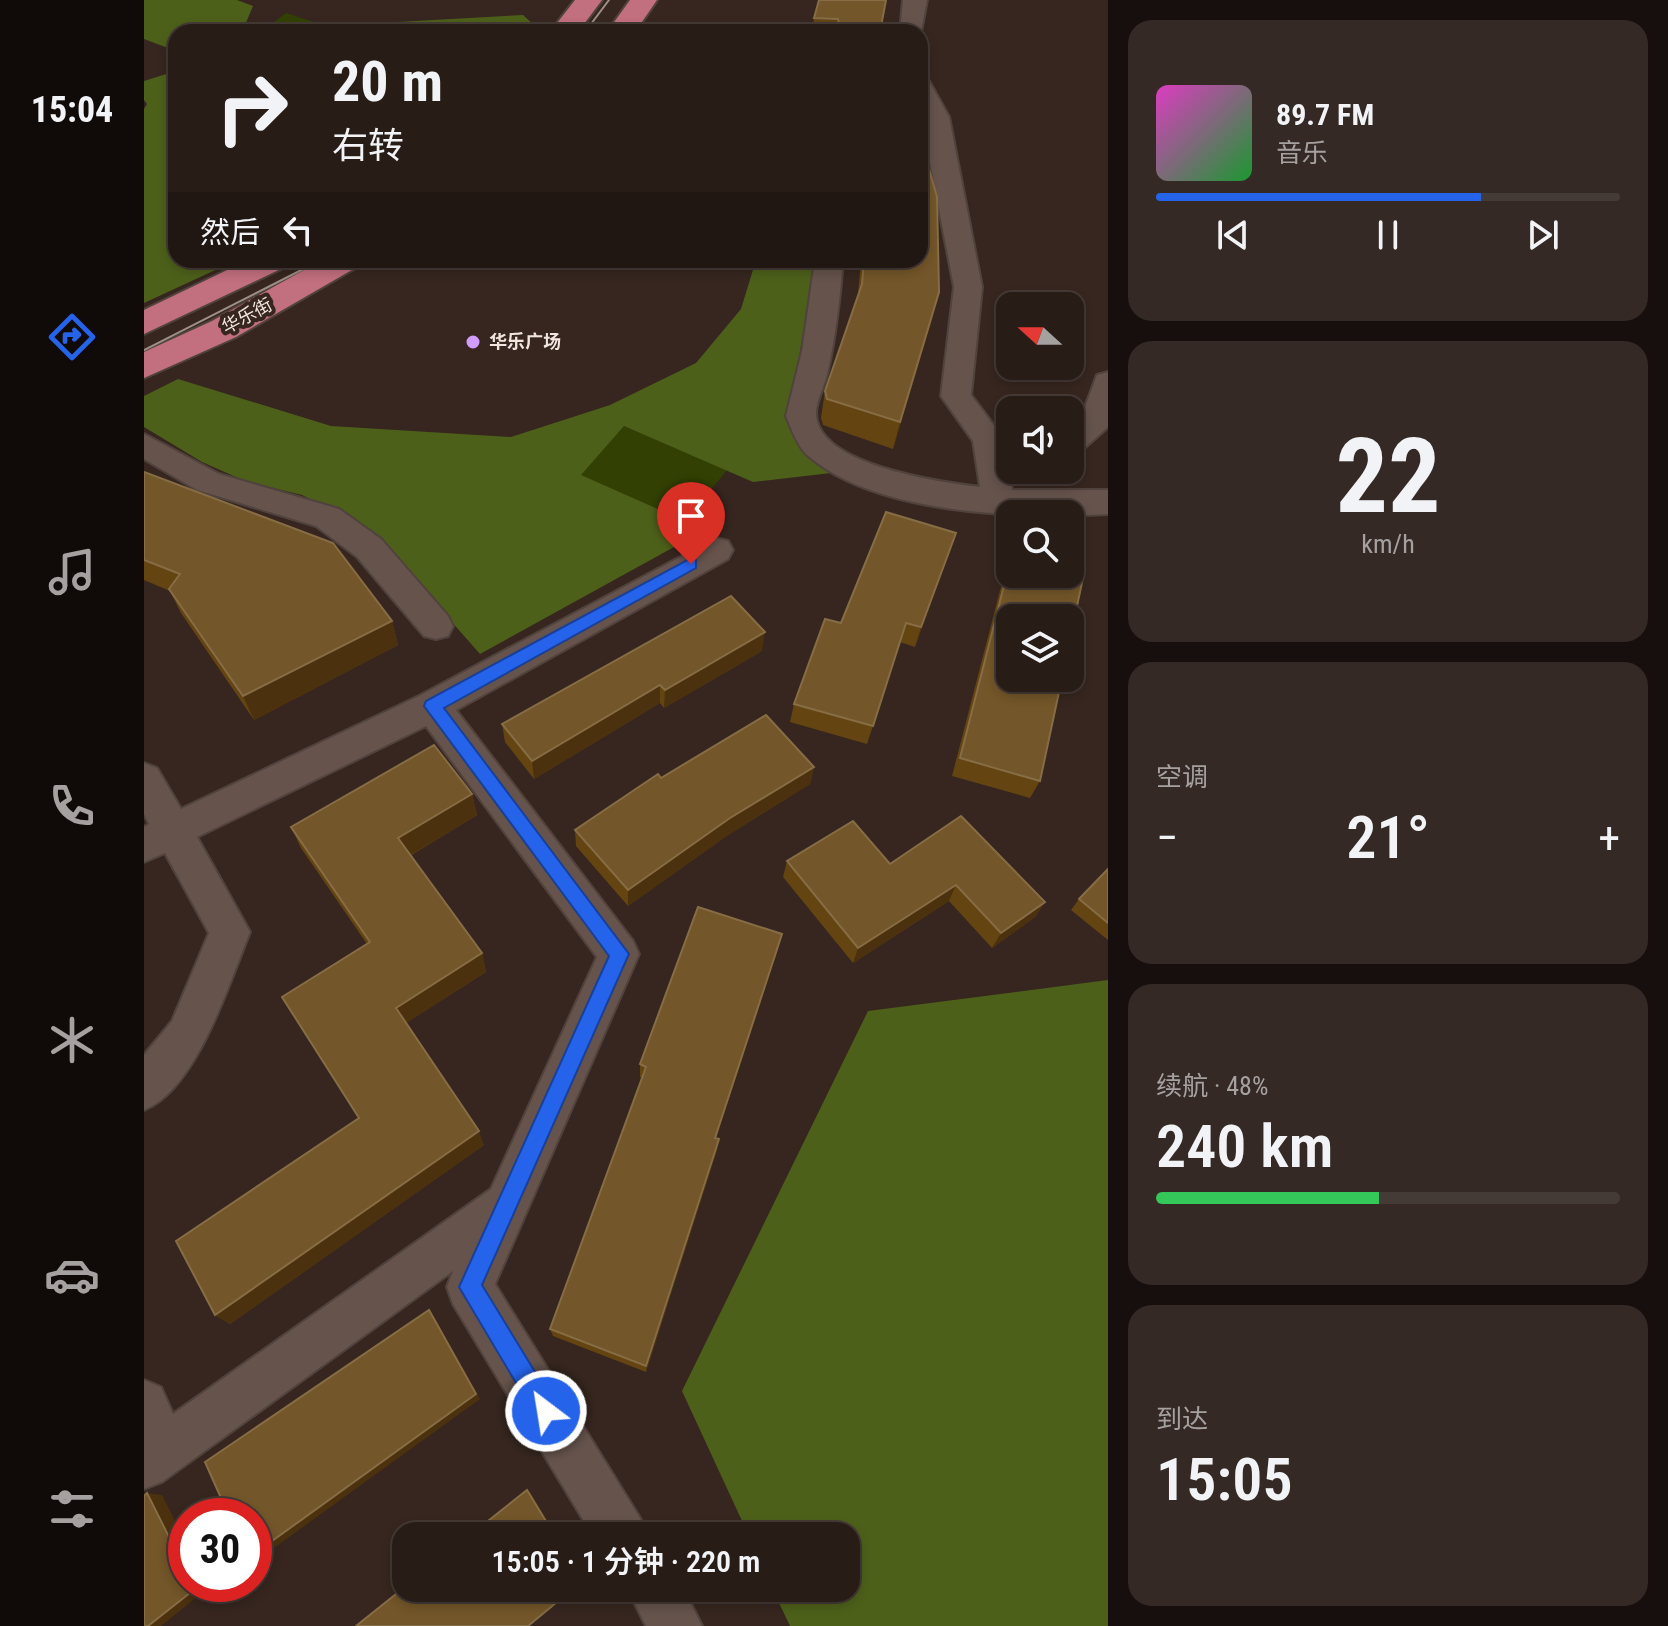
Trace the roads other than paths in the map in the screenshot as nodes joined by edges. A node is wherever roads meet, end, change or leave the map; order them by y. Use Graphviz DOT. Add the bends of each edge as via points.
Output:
graph roads {
  1 [pos="589,0"];
  2 [pos="644,0"];
  3 [pos="915,0"];
  4 [pos="570,24"];
  5 [pos="627,24"];
  6 [pos="913,24"];
  7 [pos="928,102"];
  8 [pos="257,268"];
  9 [pos="332,268"];
  10 [pos="828,268"];
  11 [pos="144,323"];
  12 [pos="144,366"];
  13 [pos="1108,382"];
  14 [pos="1084,432"];
  15 [pos="996,438"];
  16 [pos="144,445"];
  17 [pos="996,501"];
  18 [pos="1108,502"];
  19 [pos="1084,504"];
  20 [pos="716,550"];
  21 [pos="436,626"];
  22 [pos="432,706"];
  23 [pos="144,779"];
  24 [pos="158,838"];
  25 [pos="144,1089"];
  26 [pos="508,1204"];
  27 [pos="144,1404"];
  28 [pos="154,1457"];
  29 [pos="613,1522"];
  30 [pos="661,1602"];
  31 [pos="676,1626"];
  1 -- 4 [label="highway"];
  2 -- 5 [label="highway"];
  3 -- 6 [label="street"];
  7 -- 15 [label="street" via="936,117 968,287 956,396"];
  8 -- 11 [label="highway, 华乐街"];
  9 -- 12 [label="highway, 华乐街" via="224,329"];
  10 -- 17 [label="street" via="824,314 801,416 817,447 875,479 914,491"];
  13 -- 14 [label="street" via="1095,423"];
  16 -- 21 [label="street" via="208,482 327,517 369,548"];
  18 -- 19 [label="street"];
  20 -- 22 [label="street"];
  22 -- 24 [label="street"];
  22 -- 26 [label="street" via="619,954"];
  23 -- 24 [label="street"];
  24 -- 25 [label="street" via="230,932 187,1035"];
  26 -- 28 [label="street"];
  26 -- 29 [label="street" via="470,1287"];
  27 -- 28 [label="street"];
  30 -- 31 [label="street"];
}
